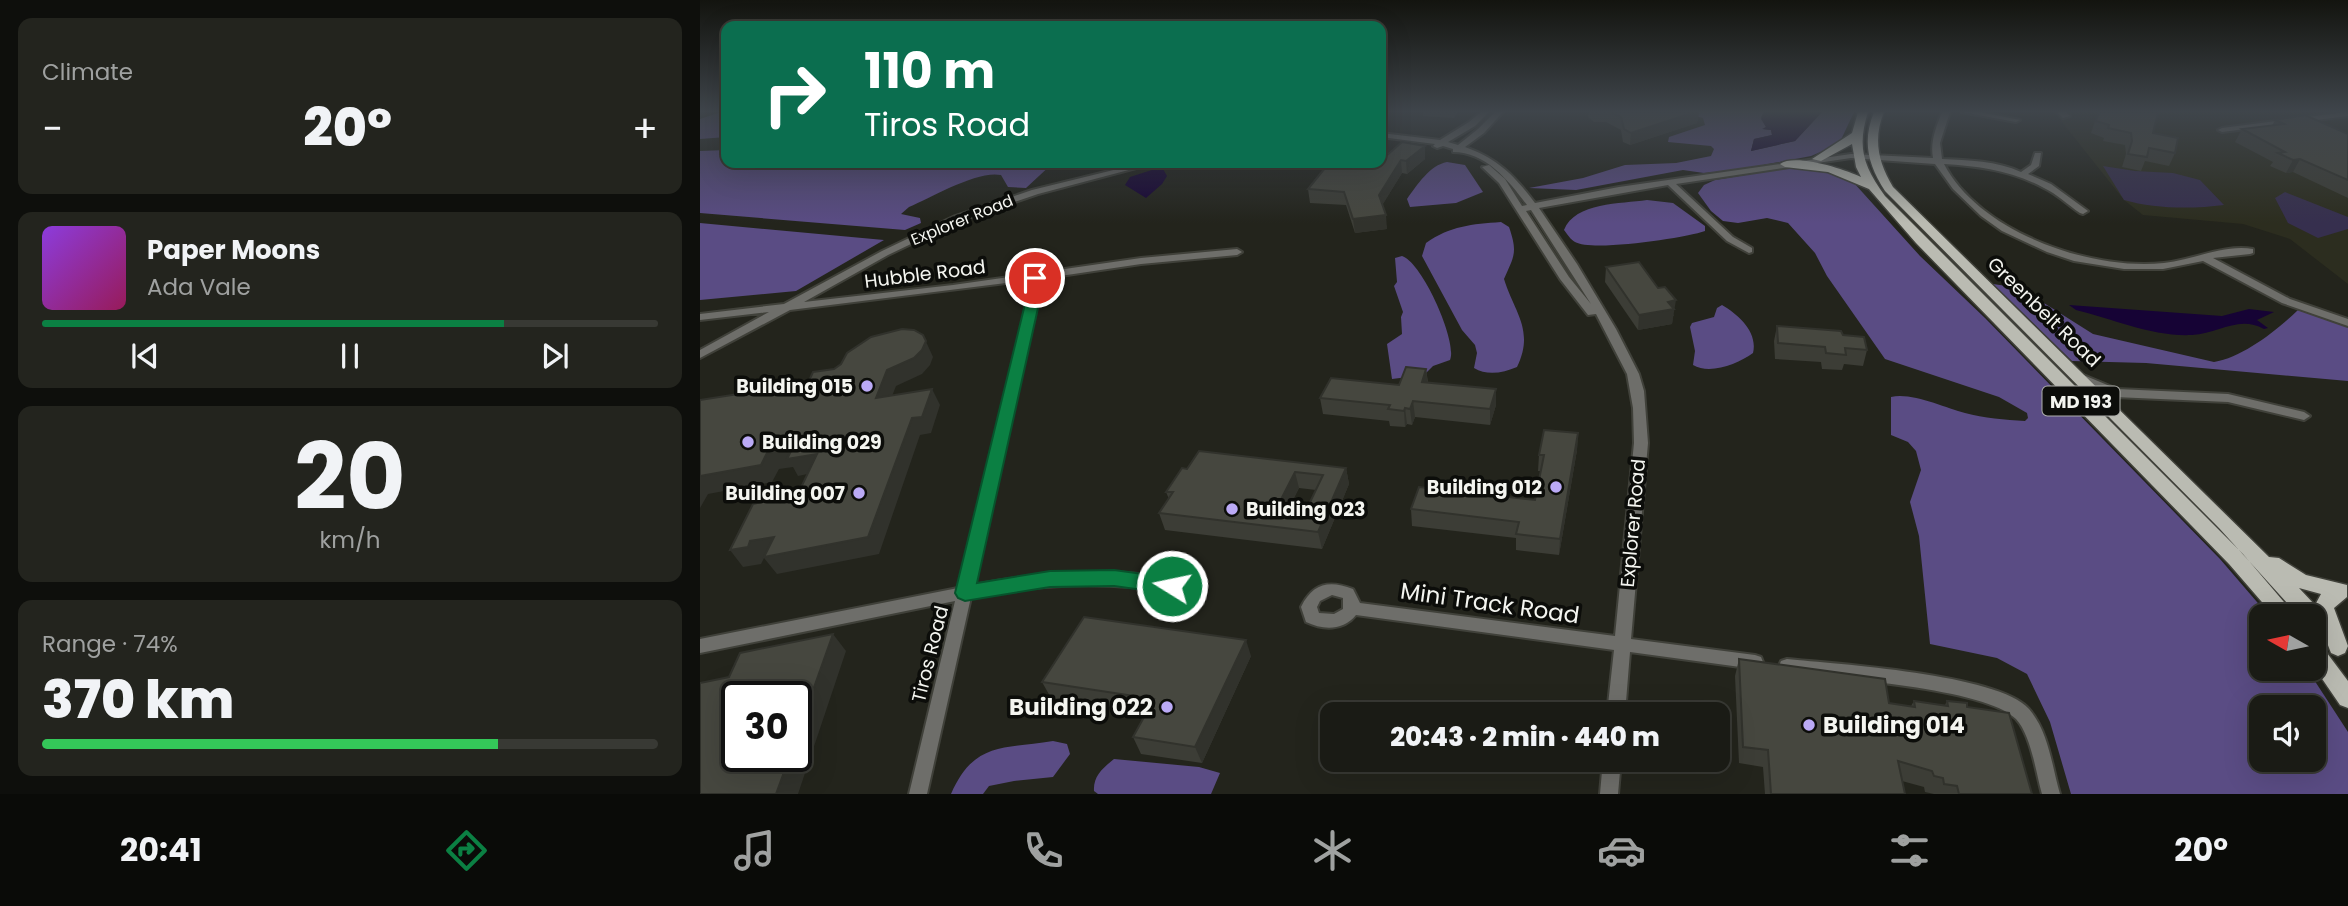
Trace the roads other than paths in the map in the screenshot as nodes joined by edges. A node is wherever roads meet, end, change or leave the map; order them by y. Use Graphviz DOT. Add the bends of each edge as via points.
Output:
graph roads {
  1 [pos="1453,149"];
  2 [pos="1836,149"];
  3 [pos="1856,149"];
  4 [pos="1872,149"];
  5 [pos="1937,149"];
  6 [pos="1456,150"];
  7 [pos="2038,155"];
  8 [pos="1856,156"];
  9 [pos="1873,157"];
  10 [pos="1817,159"];
  11 [pos="1938,161"];
  12 [pos="1785,164"];
  13 [pos="1131,168"];
  14 [pos="2023,174"];
  15 [pos="1671,184"];
  16 [pos="1636,189"];
  17 [pos="1874,189"];
  18 [pos="1532,207"];
  19 [pos="1520,209"];
  20 [pos="2083,211"];
  21 [pos="1749,250"];
  22 [pos="2250,251"];
  23 [pos="1237,252"];
  24 [pos="2205,258"];
  25 [pos="1035,278"];
  26 [pos="786,308"];
  27 [pos="700,317"];
  28 [pos="2348,323"];
  29 [pos="1613,337"];
  30 [pos="700,355"];
  31 [pos="2072,372"];
  32 [pos="2125,393"];
  33 [pos="2305,415"];
  34 [pos="2121,419"];
  35 [pos="2136,434"];
  36 [pos="2116,437"];
  37 [pos="2253,551"];
  38 [pos="1172,586"];
  39 [pos="2344,591"];
  40 [pos="965,593"];
  41 [pos="2275,604"];
  42 [pos="2301,604"];
  43 [pos="1352,608"];
  44 [pos="2326,633"];
  45 [pos="1622,644"];
  46 [pos="700,646"];
  47 [pos="2343,653"];
  48 [pos="2326,668"];
  49 [pos="2348,698"];
  50 [pos="1617,702"];
  51 [pos="1611,772"];
  52 [pos="918,794"];
  53 [pos="1609,794"];
  54 [pos="2051,794"];
  1 -- 6 [label="street, Explorer Road"];
  2 -- 10 [label="main road"];
  3 -- 8 [label="main road, Greenbelt Road / MD 193"];
  4 -- 9 [label="main road"];
  5 -- 11 [label="street"];
  6 -- 18 [label="street, Explorer Road" via="1487,160 1507,173"];
  6 -- 19 [label="street, Explorer Road" via="1495,174"];
  7 -- 14 [label="street" via="2035,166"];
  8 -- 9 [label="street"];
  8 -- 10 [label="street"];
  8 -- 17 [label="main road, Greenbelt Road / MD 193"];
  9 -- 11 [label="street"];
  9 -- 31 [label="main road, Greenbelt Road / MD 193" via="1882,180 1910,213"];
  10 -- 12 [label="street"];
  11 -- 14 [label="street"];
  11 -- 24 [label="street" via="1951,182 1986,216 2042,248 2125,266 2159,267"];
  12 -- 15 [label="street"];
  12 -- 17 [label="main road" via="1831,167"];
  13 -- 26 [label="street, Explorer Road" via="1035,192 956,219"];
  14 -- 20 [label="street"];
  15 -- 16 [label="street"];
  15 -- 21 [label="street" via="1730,239"];
  16 -- 18 [label="street" via="1618,196"];
  17 -- 36 [label="main road, Greenbelt Road / MD 193"];
  18 -- 19 [label="street"];
  18 -- 29 [label="street, Explorer Road"];
  19 -- 29 [label="street, Explorer Road" via="1565,279"];
  22 -- 24 [label="street"];
  23 -- 25 [label="street, Hubble Road"];
  24 -- 28 [label="street" via="2286,301"];
  25 -- 26 [label="street, Hubble Road"];
  25 -- 40 [label="street, Tiros Road"];
  26 -- 27 [label="street, Hubble Road"];
  26 -- 30 [label="street, Explorer Road"];
  29 -- 45 [label="street, Explorer Road" via="1632,372 1640,404 1641,443"];
  31 -- 32 [label="street" via="2102,389"];
  31 -- 34 [label="main road, Greenbelt Road / MD 193"];
  32 -- 33 [label="street" via="2228,398"];
  32 -- 34 [label="street" via="2116,404"];
  34 -- 35 [label="main road, Greenbelt Road / MD 193"];
  35 -- 36 [label="main road"];
  35 -- 37 [label="main road, Greenbelt Road / MD 193"];
  36 -- 41 [label="main road, Greenbelt Road / MD 193"];
  37 -- 39 [label="main road" via="2300,580"];
  37 -- 42 [label="main road, Greenbelt Road / MD 193"];
  38 -- 40 [label="street" via="1114,578 1050,579"];
  39 -- 47 [label="main road" via="2326,601 2324,608"];
  40 -- 46 [label="street"];
  40 -- 52 [label="street, Tiros Road"];
  43 -- 45 [label="street, Mini Track Road"];
  44 -- 47 [label="main road, Greenbelt Road / MD 193"];
  45 -- 50 [label="street, Explorer Road"];
  45 -- 54 [label="street, Mini Track Road" via="1990,695 2020,710 2029,722"];
  48 -- 49 [label="main road"];
  51 -- 53 [label="street"];
}
